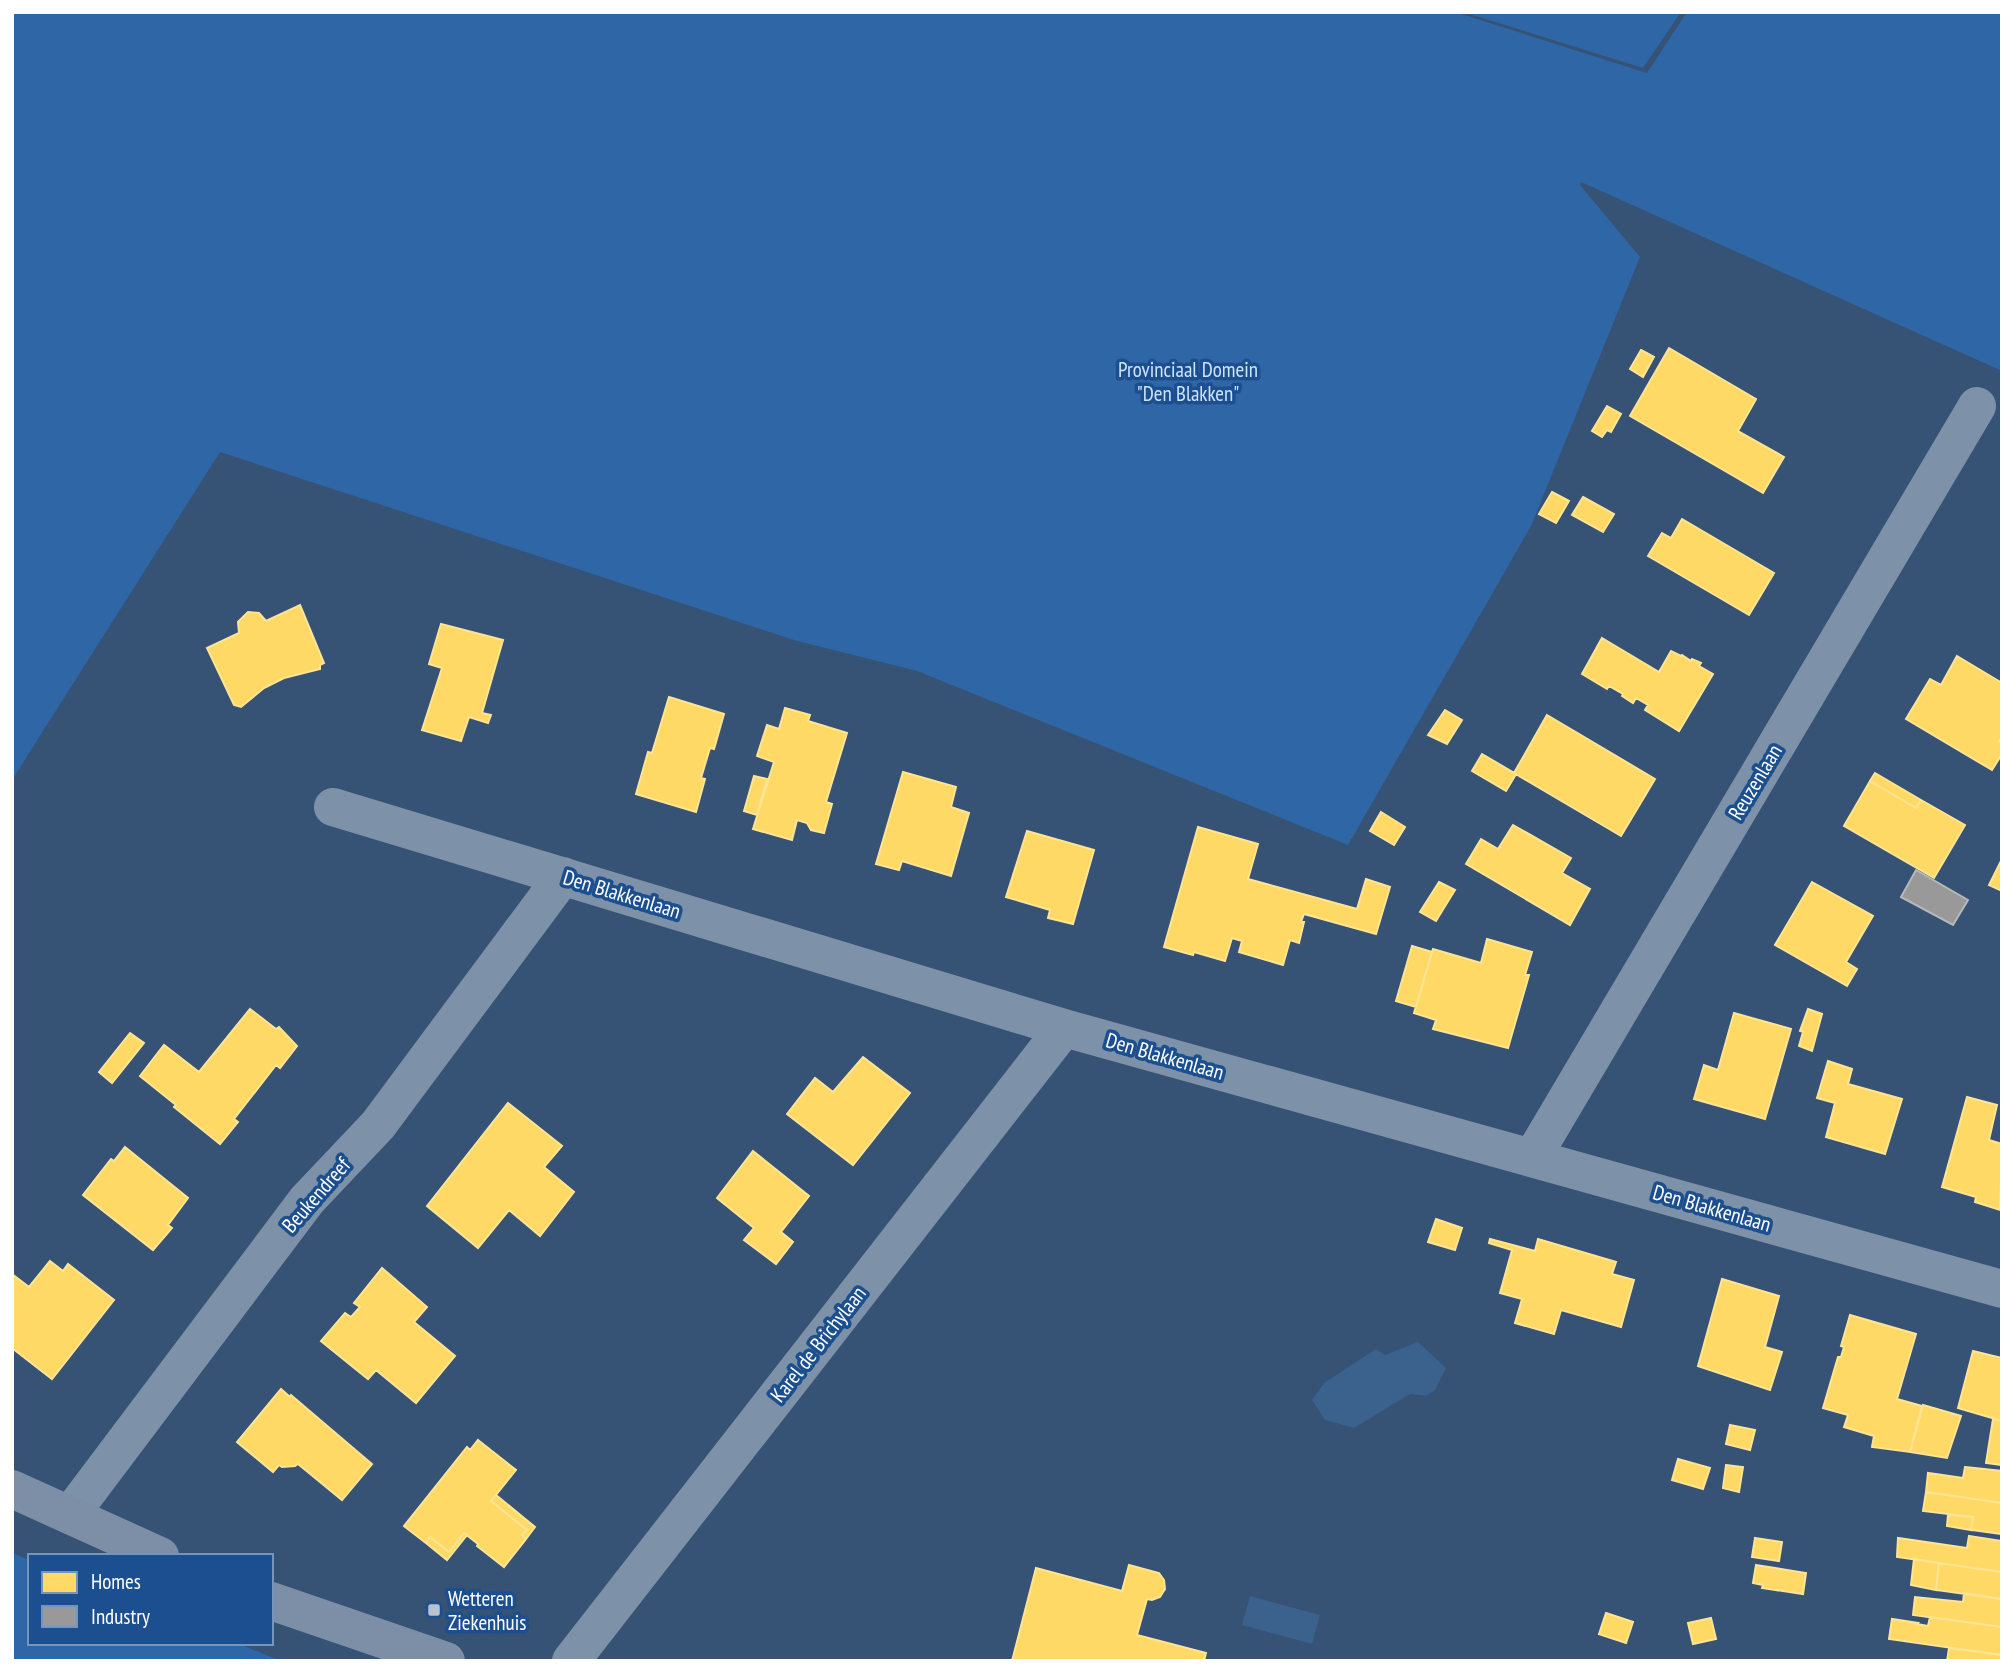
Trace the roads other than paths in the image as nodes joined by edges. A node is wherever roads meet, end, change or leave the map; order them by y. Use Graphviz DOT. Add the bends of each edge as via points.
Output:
graph roads {
  1 [pos="1977,406"];
  2 [pos="334,807"];
  3 [pos="563,876"];
  4 [pos="1064,1028"];
  5 [pos="1532,1158"];
  6 [pos="2002,1289"];
  7 [pos="12,1489"];
  8 [pos="70,1515"];
  9 [pos="156,1554"];
  10 [pos="273,1602"];
  11 [pos="446,1661"];
  12 [pos="571,1661"];
  1 -- 5 [label="street, Reuzenlaan"];
  2 -- 3 [label="street, Den Blakkenlaan"];
  3 -- 4 [label="street, Den Blakkenlaan"];
  3 -- 8 [label="street, Beukendreef" via="379,1125 307,1200"];
  4 -- 5 [label="street, Den Blakkenlaan"];
  4 -- 12 [label="street, Karel de Brichylaan"];
  5 -- 6 [label="street, Den Blakkenlaan"];
  7 -- 8 [label="main road"];
  8 -- 9 [label="main road"];
  10 -- 11 [label="main road"];
}
